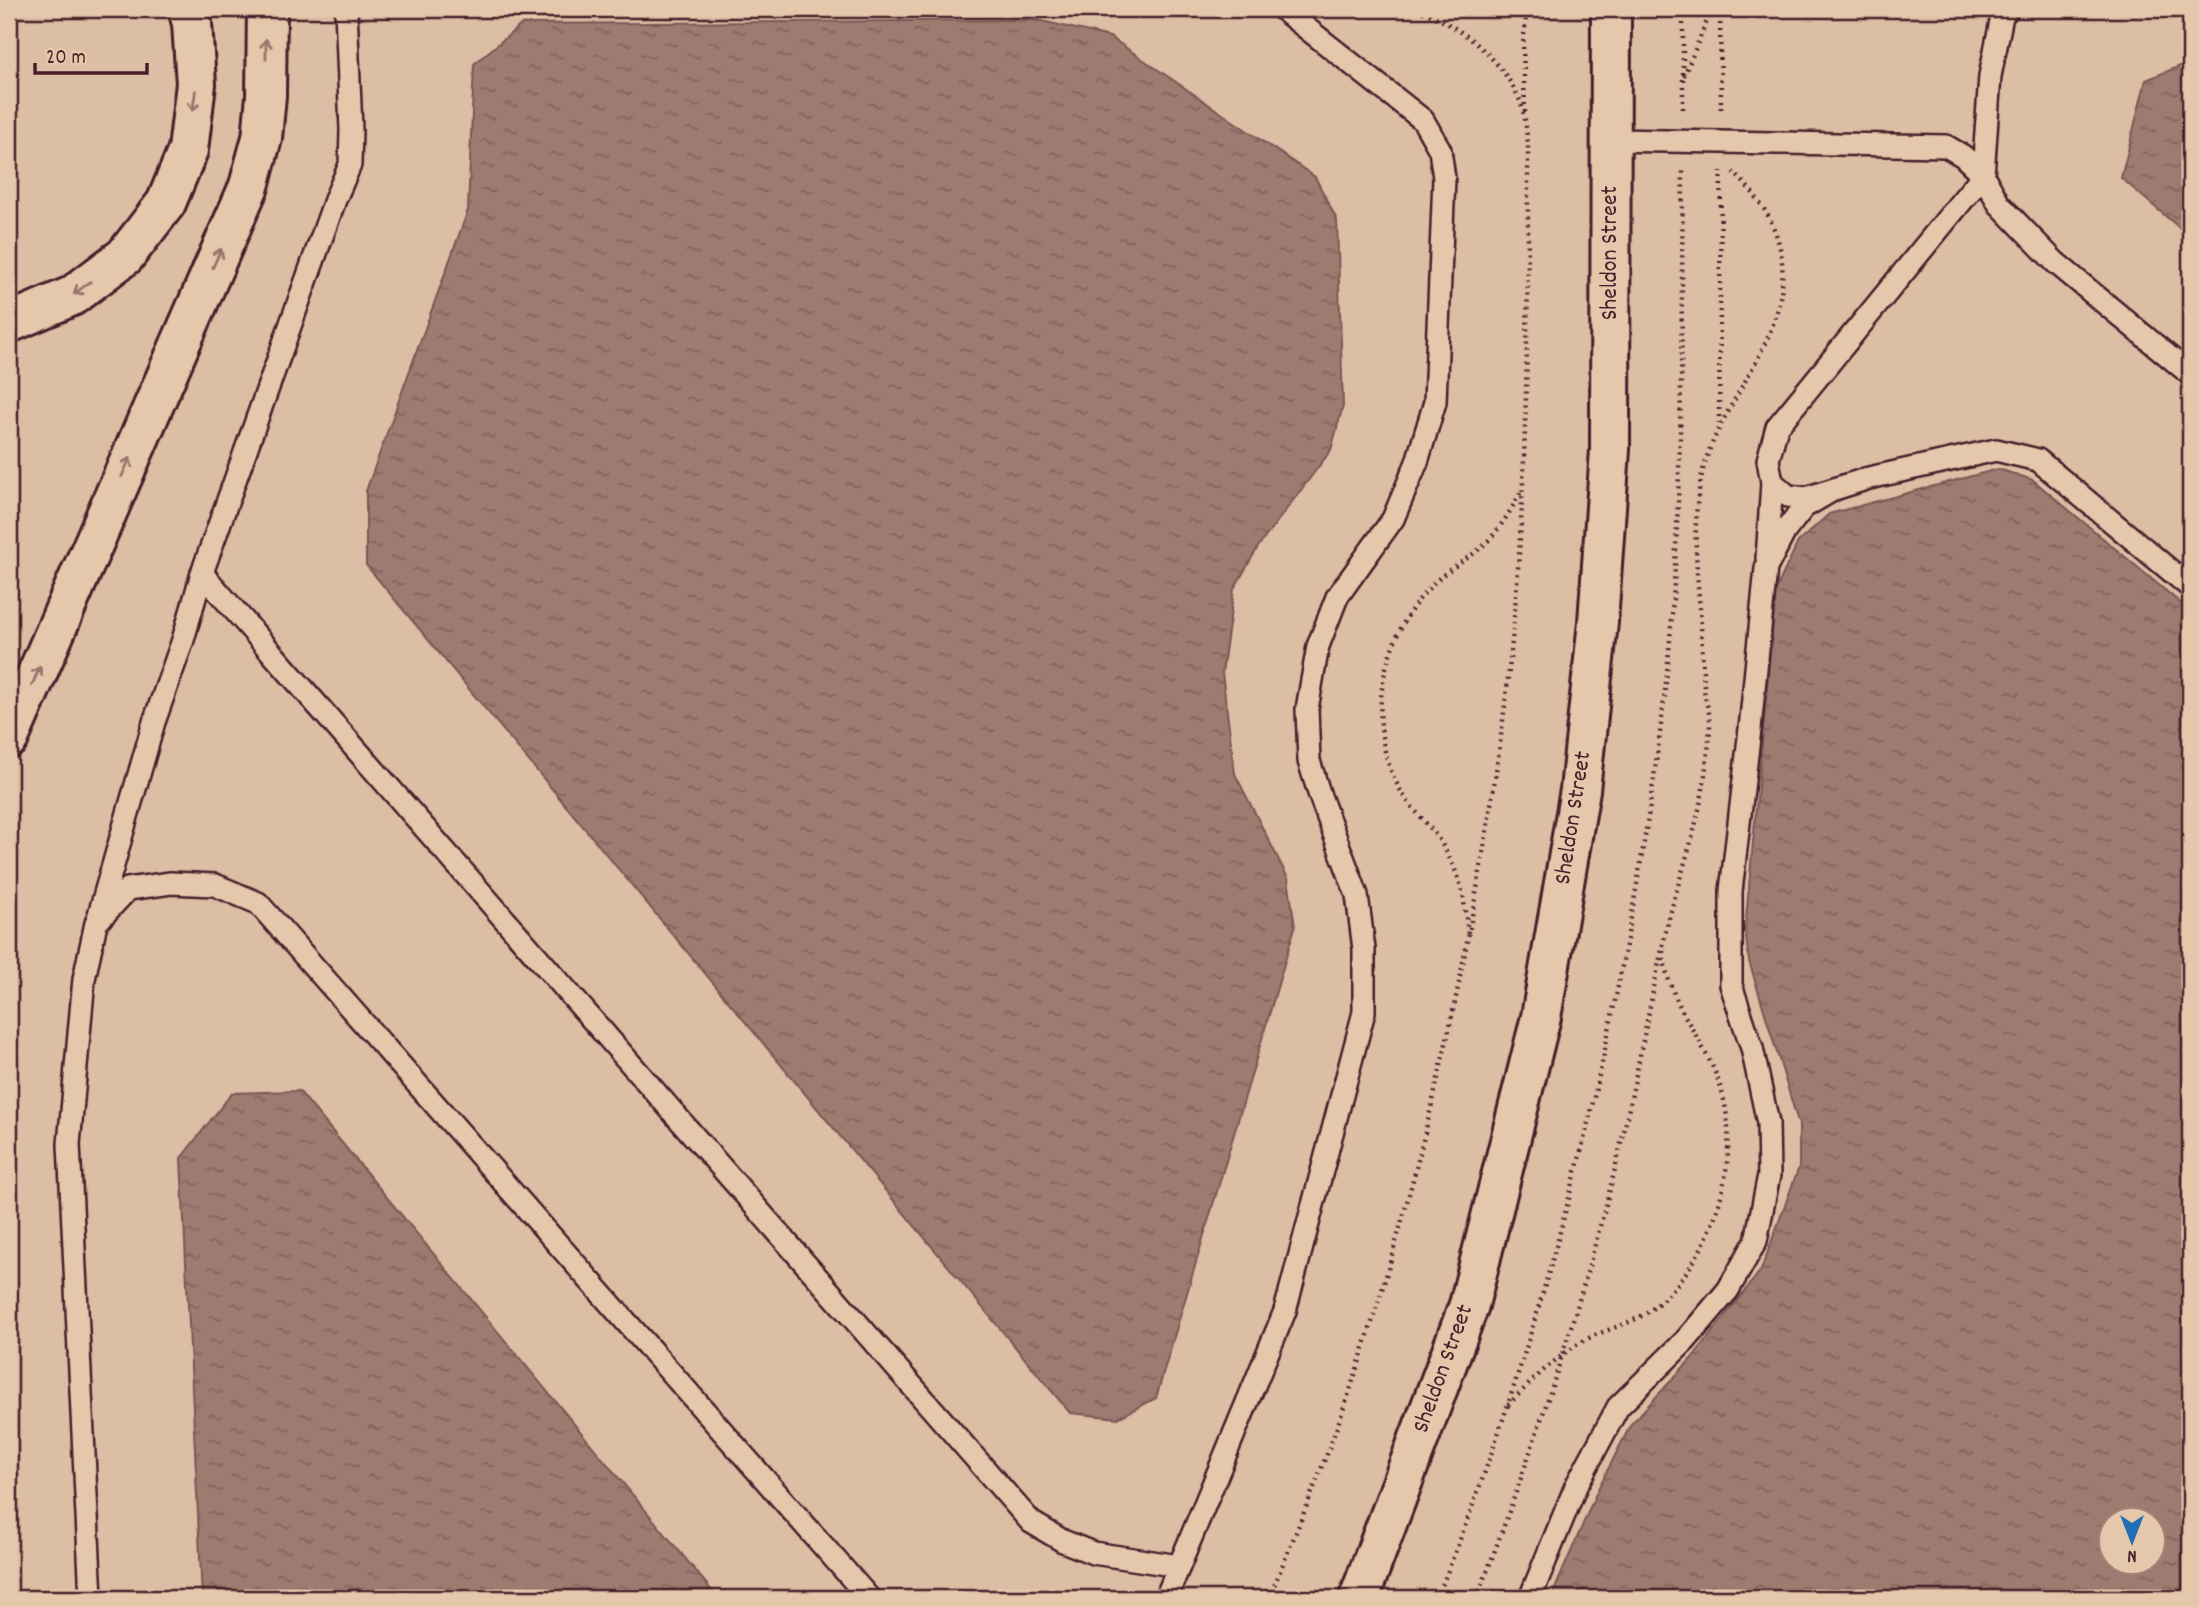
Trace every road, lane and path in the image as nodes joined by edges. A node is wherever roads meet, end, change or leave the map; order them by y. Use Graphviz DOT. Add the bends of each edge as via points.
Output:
graph roads {
  1 [pos="188,9"];
  2 [pos="267,9"];
  3 [pos="346,9"];
  4 [pos="1282,9"];
  5 [pos="1416,9"];
  6 [pos="1527,9"];
  7 [pos="1611,9"];
  8 [pos="1712,9"];
  9 [pos="1720,9"];
  10 [pos="2008,9"];
  11 [pos="1683,79"];
  12 [pos="1525,120"];
  13 [pos="1612,140"];
  14 [pos="1721,141"];
  15 [pos="1983,175"];
  16 [pos="9,323"];
  17 [pos="2190,374"];
  18 [pos="1719,429"];
  19 [pos="1772,482"];
  20 [pos="1523,490"];
  21 [pos="1833,490"];
  22 [pos="1766,568"];
  23 [pos="202,573"];
  24 [pos="2190,587"];
  25 [pos="9,738"];
  26 [pos="96,923"];
  27 [pos="1469,936"];
  28 [pos="1663,946"];
  29 [pos="1562,1355"];
  30 [pos="1507,1406"];
  31 [pos="1179,1566"];
  32 [pos="91,1598"];
  33 [pos="869,1598"];
  34 [pos="1166,1598"];
  35 [pos="1269,1598"];
  36 [pos="1359,1598"];
  37 [pos="1477,1598"];
  38 [pos="1530,1598"];
  1 -- 16 [label="main road, one-way" via="197,84 188,150 166,203 125,256 72,296"];
  25 -- 2 [label="main road, one-way" via="248,186 262,138"];
  3 -- 23 [label="lane" via="350,165"];
  4 -- 31 [label="lane" via="1423,120 1440,149 1444,178 1435,402 1393,519 1337,597 1318,646 1307,709 1310,761 1357,895 1364,950 1364,1012 1285,1311"];
  5 -- 12 [label="path" via="1478,44 1518,96"];
  6 -- 12 [label="path"];
  7 -- 13 [label="main road, Sheldon Street"];
  8 -- 11 [label="path"];
  9 -- 14 [label="path"];
  10 -- 15 [label="lane" via="2002,16 1990,76"];
  12 -- 20 [label="path" via="1528,338"];
  13 -- 14 [label="lane"];
  13 -- 36 [label="main road, Sheldon Street" via="1609,450 1598,622 1580,790 1541,1017 1469,1305"];
  14 -- 15 [label="lane" via="1946,146"];
  15 -- 17 [label="lane" via="1999,204 2055,262"];
  15 -- 19 [label="lane" via="1777,427 1768,460"];
  18 -- 18 [label="path" via="1771,331 1782,282 1780,248 1770,219 1755,194 1721,163"];
  18 -- 28 [label="path" via="1704,464 1696,524 1704,692 1710,717 1705,778"];
  19 -- 21 [label="lane" via="1788,496 1806,498"];
  19 -- 22 [label="lane"];
  20 -- 27 [label="path" via="1501,740"];
  20 -- 27 [label="path" via="1489,540 1423,594 1396,638 1381,688 1388,760 1405,797 1433,831 1456,873"];
  21 -- 22 [label="lane" via="1804,507"];
  21 -- 24 [label="lane" via="1996,450 2038,460"];
  22 -- 38 [label="lane" via="1730,934 1731,985 1752,1048 1768,1123 1769,1175 1756,1241 1720,1300 1618,1407 1576,1486"];
  23 -- 26 [label="lane"];
  23 -- 31 [label="lane" via="1031,1522 1093,1553"];
  26 -- 32 [label="lane" via="84,979 69,1144"];
  26 -- 33 [label="lane" via="128,889 171,883 215,885 258,903"];
  27 -- 35 [label="path" via="1446,1049 1396,1241 1355,1374"];
  28 -- 29 [label="path" via="1613,1177"];
  28 -- 29 [label="path" via="1670,988 1722,1093 1728,1140 1721,1196 1699,1251 1668,1294 1637,1319"];
  29 -- 30 [label="path"];
  29 -- 37 [label="path"];
  31 -- 34 [label="lane"];
}
